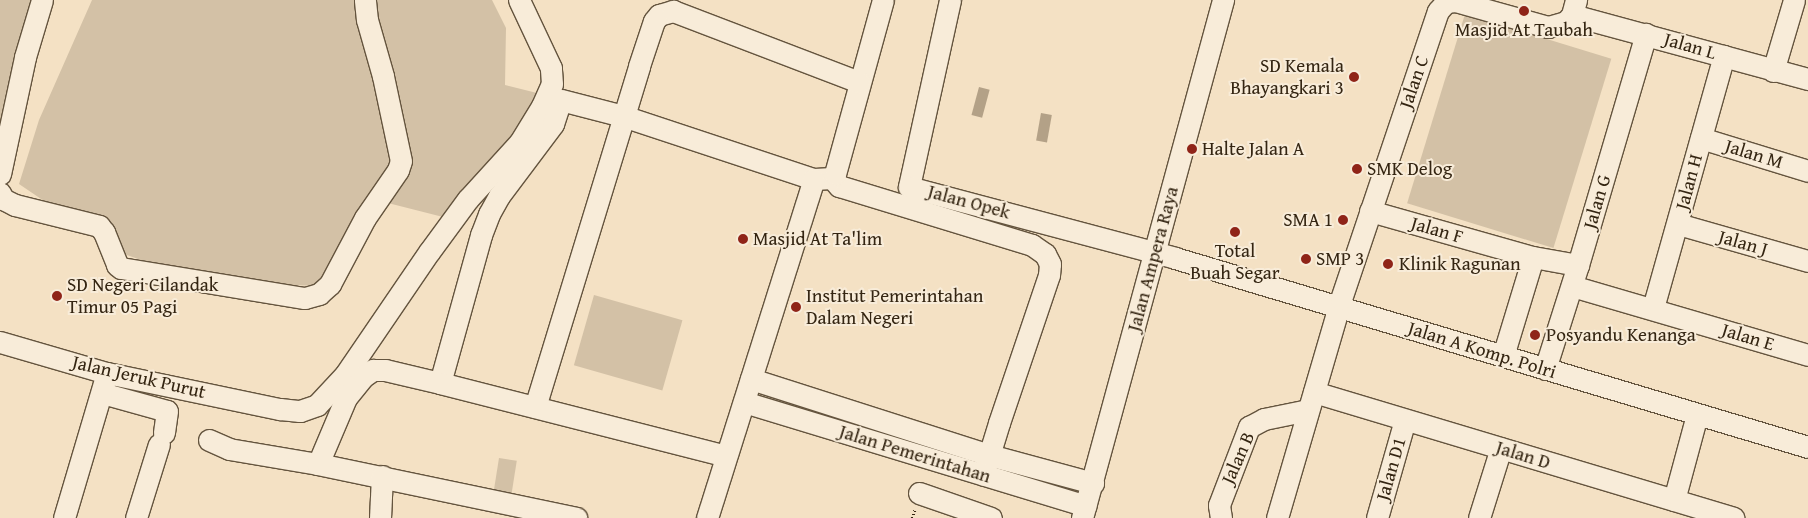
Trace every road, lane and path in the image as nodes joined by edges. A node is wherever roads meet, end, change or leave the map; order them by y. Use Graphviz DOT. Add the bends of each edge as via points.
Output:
graph roads {
  1 [pos="42,0"];
  2 [pos="365,0"];
  3 [pos="519,0"];
  4 [pos="883,0"];
  5 [pos="950,0"];
  6 [pos="1223,0"];
  7 [pos="1794,0"];
  8 [pos="1574,8"];
  9 [pos="1646,34"];
  10 [pos="1724,56"];
  11 [pos="1774,71"];
  12 [pos="1808,79"];
  13 [pos="860,82"];
  14 [pos="623,116"];
  15 [pos="1700,138"];
  16 [pos="1808,171"];
  17 [pos="0,174"];
  18 [pos="823,178"];
  19 [pos="0,193"];
  20 [pos="1370,211"];
  21 [pos="1678,224"];
  22 [pos="1155,253"];
  23 [pos="1533,257"];
  24 [pos="1808,262"];
  25 [pos="1578,265"];
  26 [pos="1572,286"];
  27 [pos="1338,306"];
  28 [pos="1653,308"];
  29 [pos="0,342"];
  30 [pos="1808,355"];
  31 [pos="1503,356"];
  32 [pos="1545,369"];
  33 [pos="751,379"];
  34 [pos="105,383"];
  35 [pos="440,383"];
  36 [pos="1311,401"];
  37 [pos="744,402"];
  38 [pos="535,407"];
  39 [pos="1697,415"];
  40 [pos="1405,420"];
  41 [pos="209,440"];
  42 [pos="1808,447"];
  43 [pos="1501,448"];
  44 [pos="989,455"];
  45 [pos="726,456"];
  46 [pos="318,464"];
  47 [pos="983,475"];
  48 [pos="382,476"];
  49 [pos="1092,483"];
  50 [pos="919,493"];
  51 [pos="1674,500"];
  52 [pos="524,512"];
  53 [pos="1084,512"];
  54 [pos="64,518"];
  55 [pos="136,518"];
  56 [pos="380,518"];
  57 [pos="576,518"];
  58 [pos="707,518"];
  59 [pos="991,518"];
  60 [pos="1221,518"];
  61 [pos="1278,518"];
  62 [pos="1377,518"];
  63 [pos="1480,518"];
  64 [pos="1733,518"];
  1 -- 17 [label="street" via="24,58"];
  2 -- 19 [label="street" via="401,161 365,218 330,284 319,294 305,298 121,268 99,226 15,206 3,199"];
  3 -- 34 [label="street, Jalan Jeruk Purut" via="548,60 553,78 542,106 528,131 468,200 429,252 373,336 326,398 300,411"];
  4 -- 13 [label="street"];
  5 -- 22 [label="street, Jalan Opek" via="908,186"];
  6 -- 22 [label="street, Jalan Ampera Raya"];
  7 -- 11 [label="street"];
  8 -- 9 [label="street, Jalan L"];
  8 -- 20 [label="street, Jalan C" via="1566,22 1548,27 1455,1 1442,5"];
  9 -- 10 [label="street, Jalan L"];
  9 -- 25 [label="street, Jalan G"];
  10 -- 11 [label="street, Jalan L"];
  10 -- 15 [label="street, Jalan H"];
  11 -- 12 [label="street, Jalan L"];
  13 -- 14 [label="street" via="668,10 654,22"];
  13 -- 18 [label="street" via="835,174"];
  14 -- 18 [label="street"];
  14 -- 35 [label="street" via="561,100 554,124 489,214"];
  14 -- 38 [label="street"];
  15 -- 16 [label="street, Jalan M"];
  15 -- 21 [label="street, Jalan H"];
  18 -- 33 [label="street"];
  18 -- 44 [label="street" via="839,186 1032,245 1045,254 1050,264 1049,275"];
  20 -- 23 [label="street, Jalan F"];
  20 -- 27 [label="street, Jalan C"];
  21 -- 24 [label="street, Jalan J"];
  21 -- 28 [label="street, Jalan H"];
  22 -- 27 [label="street, Jalan A Komp. Polri"];
  22 -- 49 [label="street, Jalan Ampera Raya"];
  23 -- 25 [label="street, Jalan F"];
  23 -- 31 [label="street"];
  25 -- 26 [label="street, Jalan G"];
  26 -- 28 [label="street, Jalan E"];
  26 -- 32 [label="street, Jalan G"];
  27 -- 31 [label="street, Jalan A Komp. Polri"];
  27 -- 36 [label="street"];
  28 -- 30 [label="street, Jalan E"];
  29 -- 34 [label="street, Jalan Jeruk Purut"];
  31 -- 32 [label="street, Jalan A Komp. Polri"];
  32 -- 39 [label="street, Jalan A Komp. Polri"];
  33 -- 37 [label="street"];
  33 -- 44 [label="street, Jalan Pemerintahan"];
  34 -- 54 [label="street"];
  34 -- 55 [label="street" via="168,411"];
  35 -- 38 [label="street"];
  35 -- 46 [label="street" via="373,370 346,398"];
  36 -- 40 [label="street, Jalan D"];
  36 -- 60 [label="street, Jalan B" via="1249,427 1218,505"];
  36 -- 61 [label="street"];
  37 -- 45 [label="street"];
  37 -- 47 [label="street, Jalan Pemerintahan"];
  38 -- 45 [label="street"];
  39 -- 42 [label="street, Jalan A Komp. Polri"];
  39 -- 51 [label="street"];
  40 -- 43 [label="street, Jalan D"];
  40 -- 62 [label="street, Jalan D1"];
  41 -- 46 [label="street" via="229,449"];
  43 -- 51 [label="street, Jalan D"];
  43 -- 63 [label="street"];
  44 -- 47 [label="street"];
  44 -- 49 [label="street, Jalan Pemerintahan"];
  45 -- 58 [label="street"];
  46 -- 48 [label="street"];
  47 -- 53 [label="street, Jalan Pemerintahan"];
  48 -- 52 [label="street"];
  48 -- 56 [label="street"];
  49 -- 53 [label="street, Jalan Ampera Raya"];
  50 -- 59 [label="street"];
  51 -- 64 [label="street, Jalan D"];
  52 -- 57 [label="street"];
}
